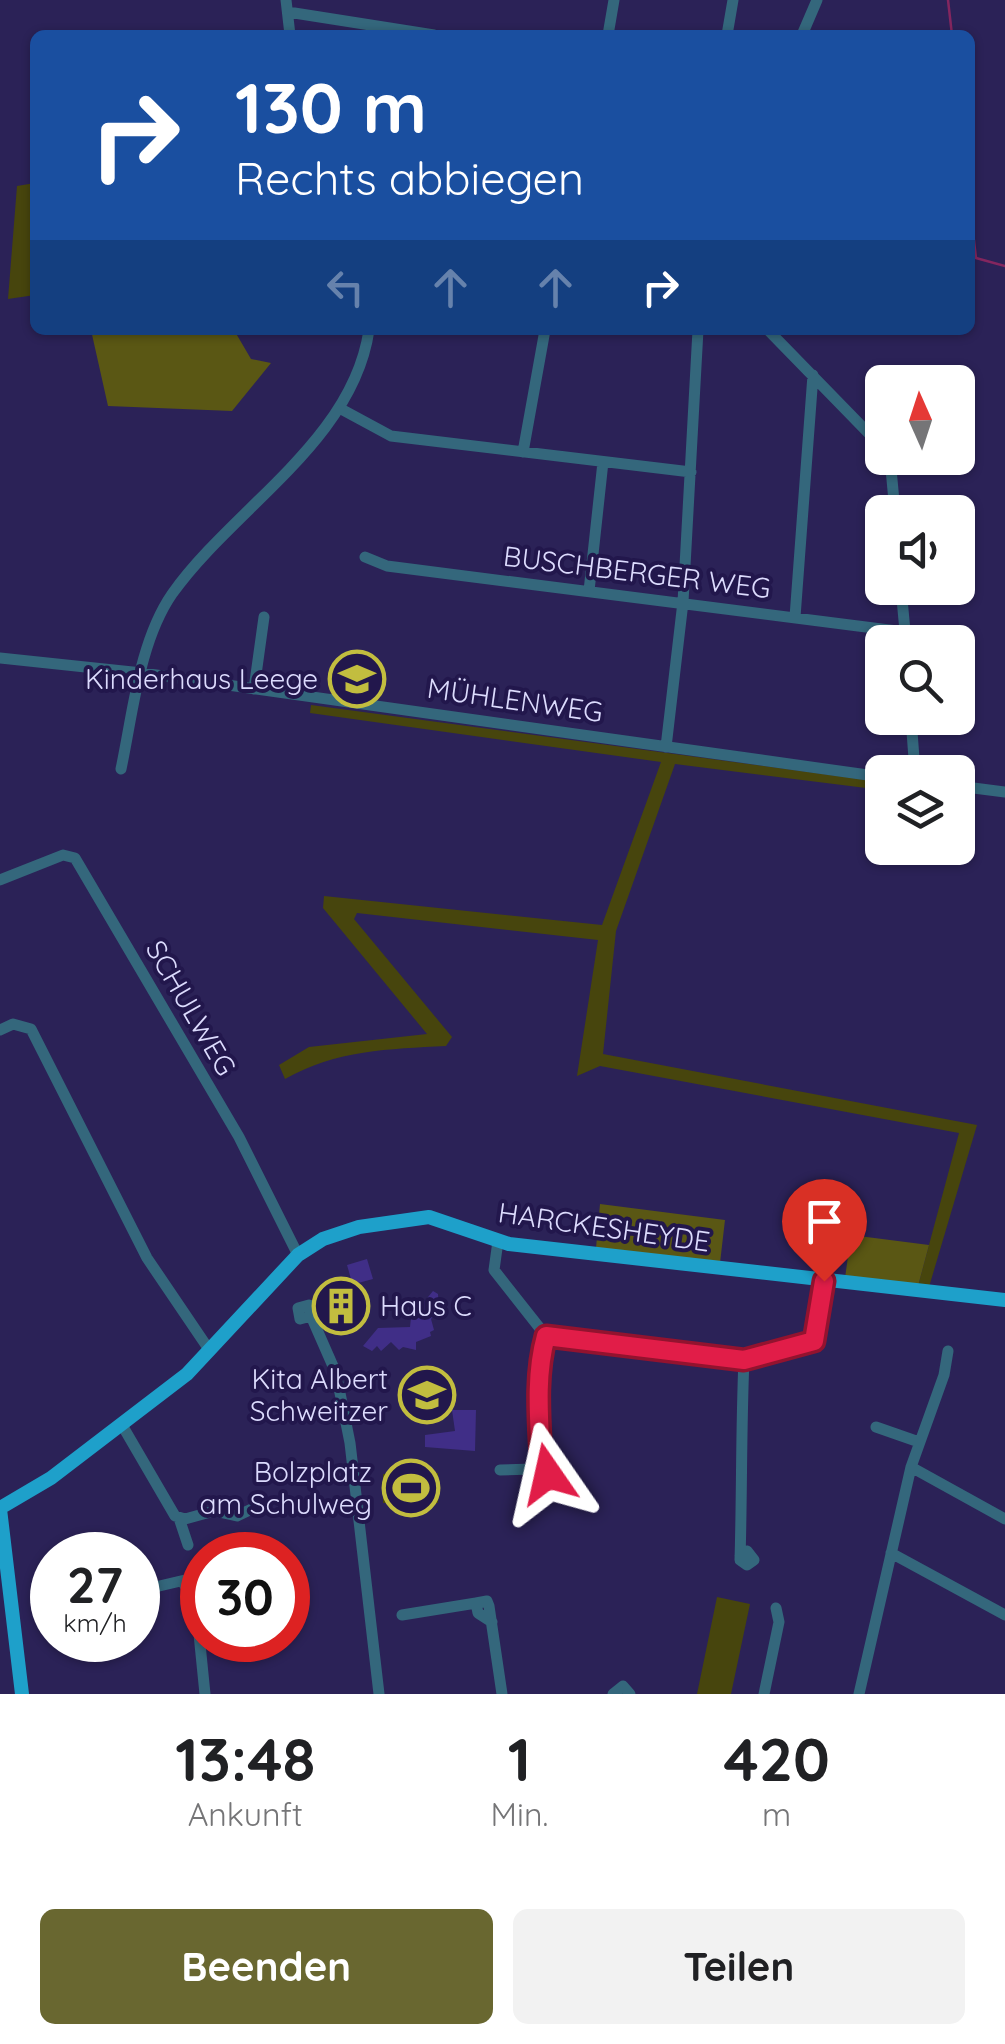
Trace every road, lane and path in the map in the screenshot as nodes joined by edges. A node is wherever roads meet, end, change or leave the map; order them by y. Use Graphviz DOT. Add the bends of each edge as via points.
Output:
graph roads {
  1 [pos="614,0"];
  2 [pos="732,0"];
  3 [pos="817,0"];
  4 [pos="287,6"];
  5 [pos="409,30"];
  6 [pos="609,30"];
  7 [pos="727,30"];
  8 [pos="804,30"];
  9 [pos="368,335"];
  10 [pos="544,335"];
  11 [pos="698,335"];
  12 [pos="773,335"];
  13 [pos="812,376"];
  14 [pos="341,408"];
  15 [pos="865,430"];
  16 [pos="523,452"];
  17 [pos="603,462"];
  18 [pos="691,472"];
  19 [pos="364,556"];
  20 [pos="589,591"];
  21 [pos="683,602"];
  22 [pos="795,616"];
  23 [pos="264,617"];
  24 [pos="865,629"];
  25 [pos="0,658"];
  26 [pos="142,673"];
  27 [pos="254,689"];
  28 [pos="666,747"];
  29 [pos="121,769"];
  30 [pos="865,774"];
  31 [pos="975,788"];
  32 [pos="1005,792"];
  33 [pos="0,880"];
  34 [pos="0,1030"];
  35 [pos="498,1241"];
  36 [pos="298,1255"];
  37 [pos="824,1281"];
  38 [pos="1005,1300"];
  39 [pos="311,1316"];
  40 [pos="546,1336"];
  41 [pos="210,1351"];
  42 [pos="948,1351"];
  43 [pos="744,1360"];
  44 [pos="122,1425"];
  45 [pos="876,1427"];
  46 [pos="919,1442"];
  47 [pos="911,1467"];
  48 [pos="500,1470"];
  49 [pos="256,1507"];
  50 [pos="0,1508"];
  51 [pos="180,1518"];
  52 [pos="1005,1518"];
  53 [pos="184,1532"];
  54 [pos="892,1553"];
  55 [pos="740,1556"];
  56 [pos="776,1608"];
  57 [pos="402,1615"];
  58 [pos="1005,1615"];
  59 [pos="204,1662"];
  60 [pos="22,1694"];
  61 [pos="206,1694"];
  62 [pos="379,1694"];
  63 [pos="502,1694"];
  64 [pos="613,1694"];
  65 [pos="630,1694"];
  66 [pos="764,1694"];
  67 [pos="859,1694"];
  1 -- 6 [label="street"];
  2 -- 7 [label="street"];
  3 -- 8 [label="street"];
  4 -- 5 [label="street"];
  9 -- 14 [label="street"];
  10 -- 16 [label="street"];
  11 -- 18 [label="street"];
  12 -- 13 [label="street"];
  13 -- 15 [label="street"];
  13 -- 22 [label="street"];
  14 -- 16 [label="street" via="392,436"];
  14 -- 26 [label="street" via="170,598"];
  16 -- 17 [label="street"];
  17 -- 18 [label="street"];
  17 -- 20 [label="street"];
  18 -- 21 [label="street"];
  19 -- 20 [label="street, BUSCHBERGER WEG" via="387,566"];
  20 -- 21 [label="street, BUSCHBERGER WEG"];
  21 -- 22 [label="street, BUSCHBERGER WEG"];
  21 -- 28 [label="street"];
  22 -- 24 [label="street, BUSCHBERGER WEG"];
  23 -- 27 [label="street"];
  25 -- 26 [label="street, MÜHLENWEG"];
  26 -- 27 [label="street, MÜHLENWEG"];
  26 -- 29 [label="street"];
  27 -- 28 [label="street, MÜHLENWEG"];
  28 -- 30 [label="street, MÜHLENWEG"];
  31 -- 32 [label="street"];
  33 -- 36 [label="street, SCHULWEG" via="63,855 75,858 239,1136"];
  34 -- 41 [label="street" via="21,1024 31,1029 147,1258"];
  35 -- 36 [label="main road, HARCKESHEYDE" via="440,1219 406,1218 337,1233"];
  35 -- 37 [label="main road, HARCKESHEYDE"];
  35 -- 40 [label="street" via="494,1270"];
  36 -- 41 [label="main road, HARCKESHEYDE"];
  37 -- 38 [label="main road, HARCKESHEYDE"];
  37 -- 43 [label="street" via="814,1341"];
  39 -- 62 [label="street" via="336,1373 353,1457"];
  40 -- 43 [label="street"];
  40 -- 48 [label="street" via="541,1458 550,1464 548,1474"];
  41 -- 44 [label="main road, HARCKESHEYDE"];
  42 -- 46 [label="street"];
  43 -- 55 [label="street"];
  44 -- 50 [label="main road, HARCKESHEYDE"];
  44 -- 51 [label="street"];
  45 -- 46 [label="street"];
  46 -- 47 [label="street"];
  47 -- 52 [label="street"];
  47 -- 54 [label="street"];
  49 -- 51 [label="street" via="237,1516 200,1512"];
  50 -- 60 [label="main road"];
  51 -- 53 [label="street"];
  54 -- 58 [label="street"];
  54 -- 67 [label="street"];
  56 -- 66 [label="street" via="780,1622"];
  57 -- 63 [label="street" via="486,1601"];
  59 -- 61 [label="street"];
  64 -- 65 [label="street" via="623,1686"];
}
